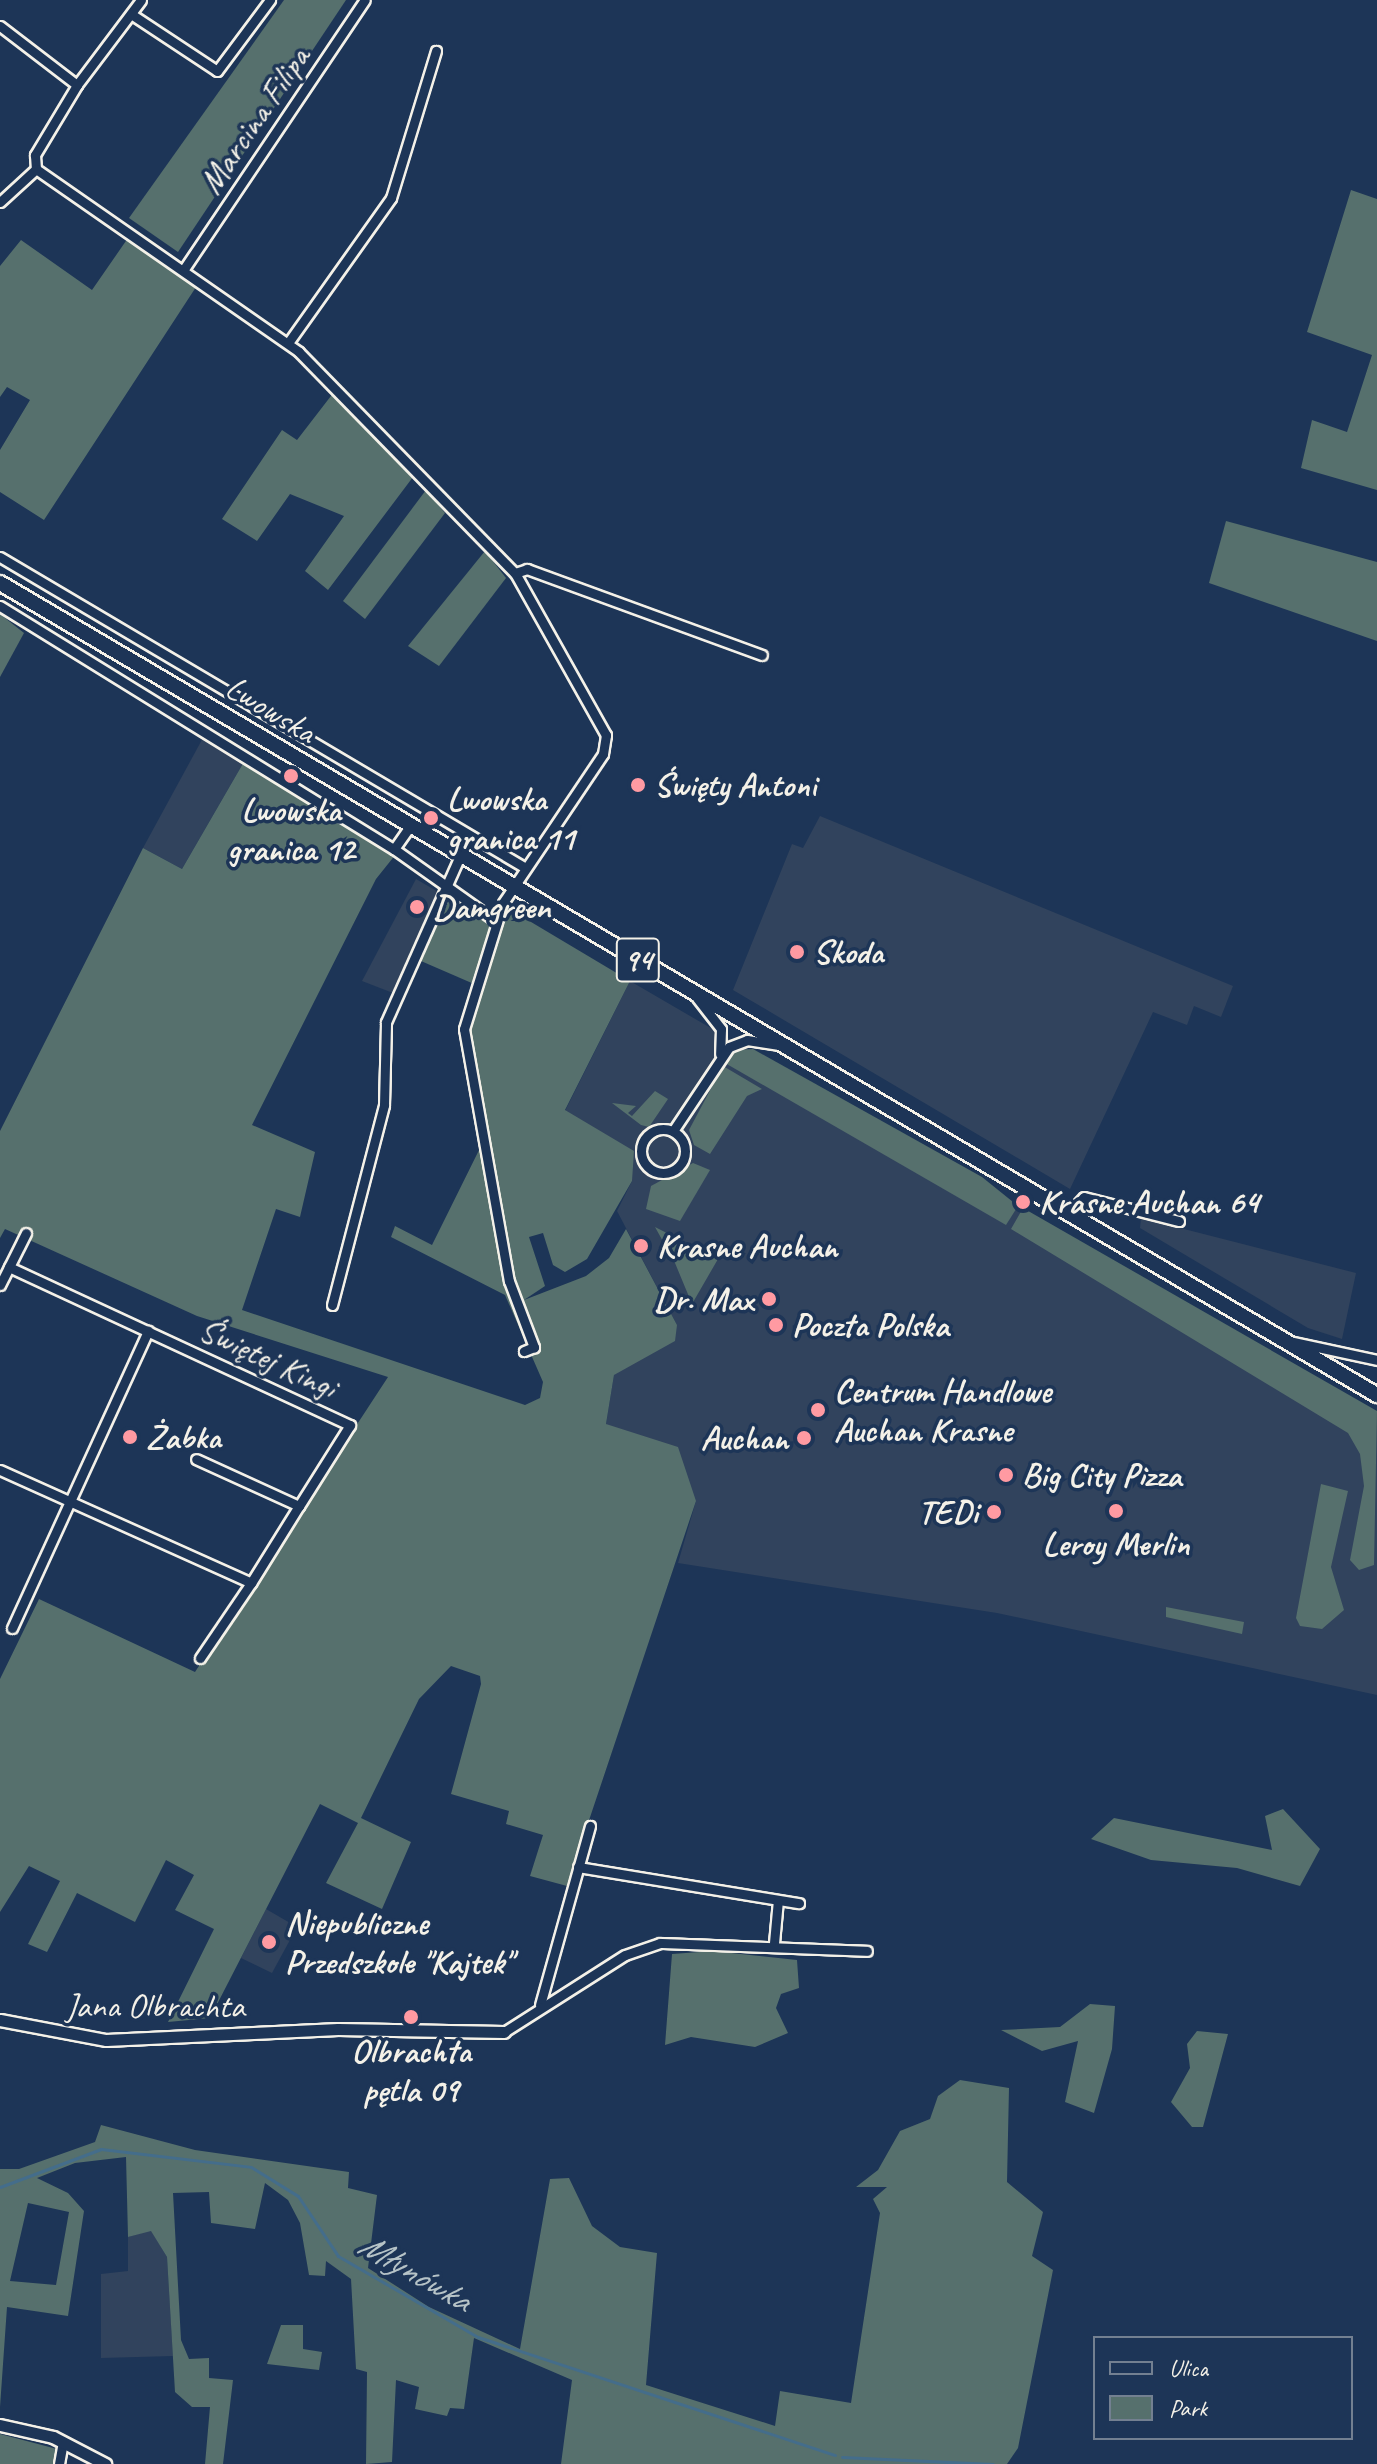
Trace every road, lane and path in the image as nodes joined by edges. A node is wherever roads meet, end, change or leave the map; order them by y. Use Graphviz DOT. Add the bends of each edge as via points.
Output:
graph roads {
  1 [pos="141,0"];
  2 [pos="270,0"];
  3 [pos="365,0"];
  4 [pos="131,14"];
  5 [pos="0,26"];
  6 [pos="436,51"];
  7 [pos="77,85"];
  8 [pos="36,169"];
  9 [pos="0,202"];
  10 [pos="184,269"];
  11 [pos="288,343"];
  12 [pos="0,557"];
  13 [pos="515,573"];
  14 [pos="0,583"];
  15 [pos="43,583"];
  16 [pos="32,602"];
  17 [pos="77,603"];
  18 [pos="0,606"];
  19 [pos="66,622"];
  20 [pos="145,644"];
  21 [pos="762,655"];
  22 [pos="134,662"];
  23 [pos="178,663"];
  24 [pos="167,682"];
  25 [pos="249,705"];
  26 [pos="268,717"];
  27 [pos="238,724"];
  28 [pos="292,731"];
  29 [pos="257,735"];
  30 [pos="281,749"];
  31 [pos="332,754"];
  32 [pos="321,773"];
  33 [pos="366,774"];
  34 [pos="355,793"];
  35 [pos="410,826"];
  36 [pos="394,849"];
  37 [pos="460,856"];
  38 [pos="524,867"];
  39 [pos="449,883"];
  40 [pos="512,886"];
  41 [pos="497,922"];
  42 [pos="692,993"];
  43 [pos="783,1045"];
  44 [pos="719,1056"];
  45 [pos="673,1131"];
  46 [pos="1068,1214"];
  47 [pos="1179,1221"];
  48 [pos="26,1233"];
  49 [pos="9,1267"];
  50 [pos="0,1285"];
  51 [pos="332,1305"];
  52 [pos="148,1331"];
  53 [pos="1279,1338"];
  54 [pos="524,1351"];
  55 [pos="1377,1360"];
  56 [pos="1377,1395"];
  57 [pos="196,1459"];
  58 [pos="0,1470"];
  59 [pos="70,1502"];
  60 [pos="299,1506"];
  61 [pos="251,1583"];
  62 [pos="12,1628"];
  63 [pos="200,1658"];
  64 [pos="590,1826"];
  65 [pos="578,1867"];
  66 [pos="778,1900"];
  67 [pos="799,1903"];
  68 [pos="774,1943"];
  69 [pos="867,1951"];
  70 [pos="540,2005"];
  71 [pos="0,2020"];
  72 [pos="504,2032"];
  73 [pos="0,2425"];
  74 [pos="63,2441"];
  75 [pos="59,2464"];
  76 [pos="105,2464"];
  1 -- 4 [label="street"];
  2 -- 4 [label="street" via="217,71"];
  3 -- 10 [label="street, Marcina Filipa"];
  4 -- 7 [label="street"];
  5 -- 7 [label="street"];
  6 -- 11 [label="street" via="391,198"];
  7 -- 8 [label="street" via="35,155"];
  8 -- 9 [label="street"];
  8 -- 10 [label="street"];
  10 -- 11 [label="street"];
  11 -- 13 [label="street"];
  12 -- 15 [label="street"];
  13 -- 21 [label="street" via="527,569"];
  13 -- 38 [label="street" via="606,735 603,754"];
  14 -- 16 [label="main road, Lwowska / 94"];
  15 -- 16 [label="street"];
  15 -- 17 [label="street"];
  16 -- 19 [label="main road, Lwowska / 94"];
  17 -- 19 [label="street"];
  17 -- 20 [label="street"];
  18 -- 36 [label="street"];
  19 -- 22 [label="main road, Lwowska / 94"];
  20 -- 22 [label="street"];
  20 -- 23 [label="street"];
  22 -- 24 [label="main road, Lwowska / 94"];
  23 -- 24 [label="street"];
  23 -- 25 [label="street"];
  24 -- 27 [label="main road, Lwowska / 94"];
  25 -- 26 [label="street"];
  25 -- 27 [label="street"];
  26 -- 28 [label="street"];
  26 -- 29 [label="street"];
  27 -- 29 [label="main road, Lwowska / 94"];
  28 -- 30 [label="street"];
  28 -- 31 [label="street"];
  29 -- 30 [label="main road, Lwowska / 94"];
  30 -- 32 [label="main road, Lwowska / 94"];
  31 -- 32 [label="street"];
  31 -- 33 [label="street"];
  32 -- 34 [label="main road, Lwowska / 94"];
  33 -- 34 [label="street"];
  33 -- 38 [label="street"];
  34 -- 35 [label="main road, Lwowska / 94"];
  35 -- 36 [label="street"];
  35 -- 37 [label="main road, Lwowska / 94"];
  36 -- 39 [label="street"];
  37 -- 39 [label="street"];
  37 -- 40 [label="main road, Lwowska / 94"];
  38 -- 40 [label="street"];
  39 -- 41 [label="street"];
  39 -- 51 [label="street" via="386,1022 384,1105"];
  40 -- 41 [label="street"];
  40 -- 42 [label="main road, 94"];
  41 -- 54 [label="street" via="463,1047 509,1281 534,1347"];
  42 -- 43 [label="main road, 94"];
  42 -- 44 [label="street" via="721,1029"];
  43 -- 44 [label="street" via="747,1040"];
  43 -- 46 [label="main road, 94"];
  44 -- 45 [label="street"];
  45 -- 45 [label="street" via="655,1130 642,1143 651,1170 665,1173 683,1160 684,1144"];
  46 -- 47 [label="street" via="1084,1197"];
  46 -- 53 [label="main road, 94"];
  48 -- 49 [label="street"];
  49 -- 50 [label="street"];
  49 -- 52 [label="street, Świętej Kingi"];
  52 -- 59 [label="street, Świętej Kingi"];
  52 -- 60 [label="street, Świętej Kingi" via="350,1425"];
  53 -- 55 [label="street"];
  53 -- 56 [label="main road, 94"];
  57 -- 60 [label="street"];
  58 -- 59 [label="street"];
  59 -- 61 [label="street"];
  59 -- 62 [label="street, Świętej Kingi"];
  60 -- 61 [label="street"];
  61 -- 63 [label="street"];
  64 -- 65 [label="street"];
  65 -- 66 [label="street"];
  65 -- 70 [label="street"];
  66 -- 67 [label="street"];
  66 -- 68 [label="street"];
  68 -- 69 [label="street"];
  68 -- 70 [label="street" via="660,1943"];
  70 -- 72 [label="street"];
  71 -- 72 [label="street, Jana Olbrachta" via="106,2040 338,2029"];
  73 -- 74 [label="street"];
  74 -- 75 [label="street"];
  74 -- 76 [label="street"];
}
